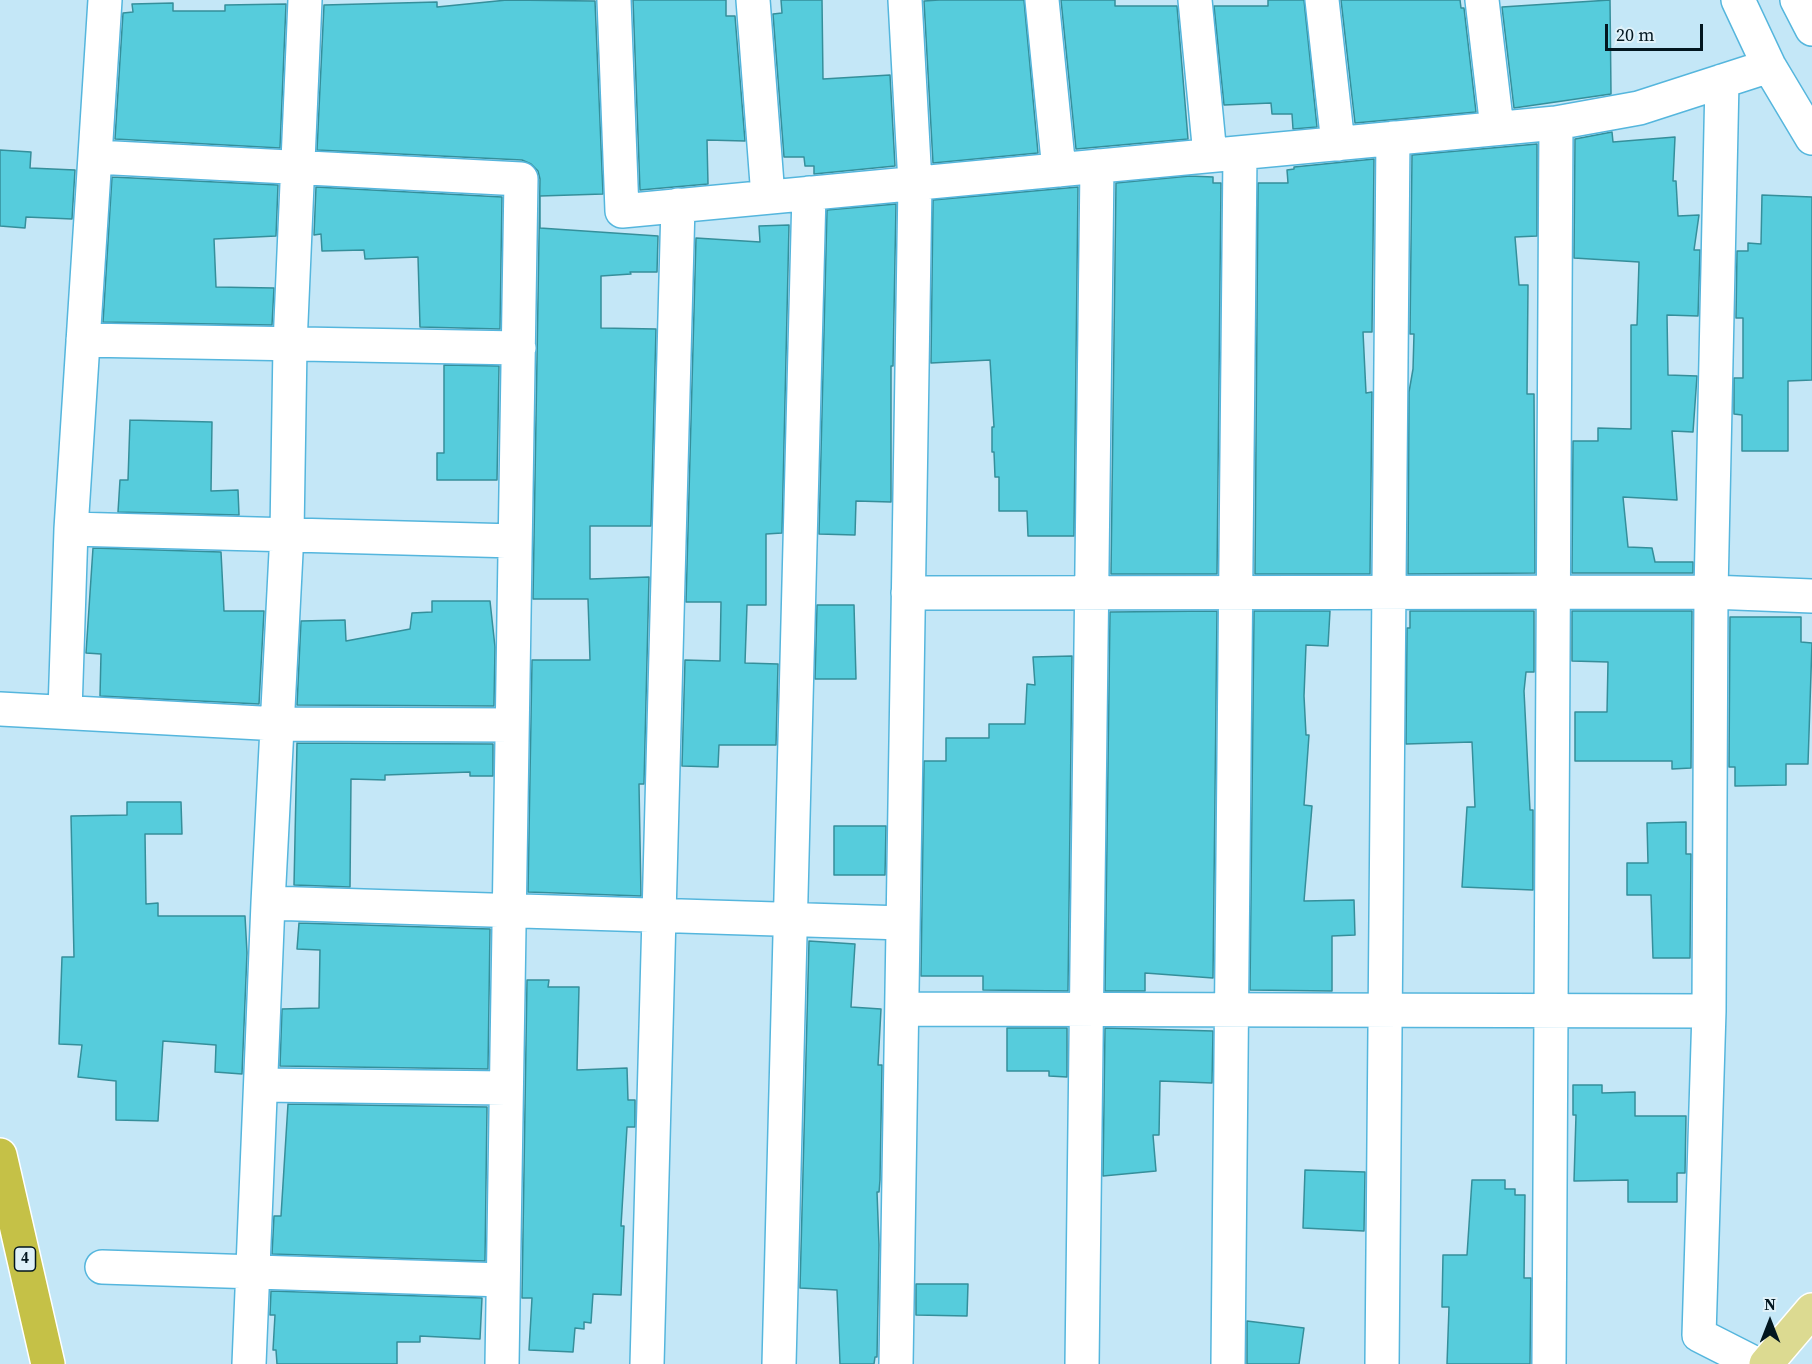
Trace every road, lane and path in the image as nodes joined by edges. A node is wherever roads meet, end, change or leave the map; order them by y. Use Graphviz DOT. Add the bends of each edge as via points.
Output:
graph roads {
  1 [pos="105,0"];
  2 [pos="304,0"];
  3 [pos="614,0"];
  4 [pos="753,0"];
  5 [pos="905,0"];
  6 [pos="1042,0"];
  7 [pos="1195,0"];
  8 [pos="1322,0"];
  9 [pos="1482,0"];
  10 [pos="1738,0"];
  11 [pos="1797,0"];
  12 [pos="1812,29"];
  13 [pos="1769,66"];
  14 [pos="1722,81"];
  15 [pos="1556,123"];
  16 [pos="1497,128"];
  17 [pos="1393,138"];
  18 [pos="1812,138"];
  19 [pos="1338,144"];
  20 [pos="1225,154"];
  21 [pos="95,157"];
  22 [pos="298,166"];
  23 [pos="1097,166"];
  24 [pos="1059,170"];
  25 [pos="915,183"];
  26 [pos="809,193"];
  27 [pos="768,197"];
  28 [pos="678,205"];
  29 [pos="83,340"];
  30 [pos="290,345"];
  31 [pos="519,348"];
  32 [pos="71,529"];
  33 [pos="287,533"];
  34 [pos="515,541"];
  35 [pos="1236,592"];
  36 [pos="1389,592"];
  37 [pos="1554,592"];
  38 [pos="1711,592"];
  39 [pos="908,593"];
  40 [pos="1092,593"];
  41 [pos="1812,596"];
  42 [pos="0,709"];
  43 [pos="65,711"];
  44 [pos="279,724"];
  45 [pos="512,725"];
  46 [pos="268,903"];
  47 [pos="509,910"];
  48 [pos="659,915"];
  49 [pos="790,919"];
  50 [pos="903,923"];
  51 [pos="904,1009"];
  52 [pos="1087,1009"];
  53 [pos="1231,1010"];
  54 [pos="1385,1010"];
  55 [pos="1551,1011"];
  56 [pos="1709,1011"];
  57 [pos="261,1085"];
  58 [pos="506,1088"];
  59 [pos="0,1155"];
  60 [pos="102,1267"];
  61 [pos="253,1272"];
  62 [pos="503,1280"];
  63 [pos="1812,1310"];
  64 [pos="48,1364"];
  65 [pos="249,1364"];
  66 [pos="502,1364"];
  67 [pos="647,1364"];
  68 [pos="779,1364"];
  69 [pos="896,1364"];
  70 [pos="1082,1364"];
  71 [pos="1228,1364"];
  72 [pos="1382,1364"];
  73 [pos="1549,1364"];
  74 [pos="1756,1364"];
  75 [pos="1766,1364"];
  1 -- 21 [label="street"];
  2 -- 22 [label="street"];
  3 -- 28 [label="street" via="622,211"];
  4 -- 27 [label="street"];
  5 -- 25 [label="street"];
  6 -- 24 [label="street"];
  7 -- 20 [label="street"];
  8 -- 19 [label="street"];
  9 -- 16 [label="street"];
  10 -- 13 [label="street"];
  11 -- 12 [label="street"];
  13 -- 14 [label="street"];
  13 -- 18 [label="street"];
  14 -- 15 [label="street" via="1639,108"];
  14 -- 38 [label="street"];
  15 -- 16 [label="street"];
  15 -- 37 [label="street"];
  16 -- 17 [label="street"];
  17 -- 19 [label="street"];
  17 -- 36 [label="street"];
  19 -- 20 [label="street"];
  20 -- 23 [label="street"];
  20 -- 35 [label="street"];
  21 -- 22 [label="street"];
  21 -- 29 [label="street"];
  22 -- 30 [label="street"];
  22 -- 31 [label="street" via="521,179"];
  23 -- 24 [label="street"];
  23 -- 40 [label="street"];
  24 -- 25 [label="street"];
  25 -- 26 [label="street"];
  25 -- 39 [label="street"];
  26 -- 27 [label="street"];
  26 -- 49 [label="street"];
  27 -- 28 [label="street"];
  28 -- 48 [label="street"];
  29 -- 30 [label="street"];
  29 -- 32 [label="street"];
  30 -- 31 [label="street"];
  30 -- 33 [label="street"];
  31 -- 34 [label="street"];
  32 -- 33 [label="street"];
  32 -- 43 [label="street"];
  33 -- 34 [label="street"];
  33 -- 44 [label="street"];
  34 -- 45 [label="street"];
  35 -- 36 [label="street"];
  35 -- 40 [label="street"];
  35 -- 53 [label="street"];
  36 -- 37 [label="street"];
  36 -- 54 [label="street"];
  37 -- 38 [label="street"];
  37 -- 55 [label="street"];
  38 -- 41 [label="street"];
  38 -- 56 [label="street"];
  39 -- 40 [label="street"];
  39 -- 50 [label="street"];
  40 -- 52 [label="street"];
  42 -- 43 [label="street"];
  43 -- 44 [label="street"];
  44 -- 45 [label="street"];
  44 -- 46 [label="street"];
  45 -- 47 [label="street"];
  46 -- 47 [label="street"];
  46 -- 57 [label="street"];
  47 -- 48 [label="street"];
  47 -- 58 [label="street"];
  48 -- 49 [label="street"];
  48 -- 67 [label="street"];
  49 -- 50 [label="street"];
  49 -- 68 [label="street"];
  50 -- 51 [label="street"];
  51 -- 52 [label="street"];
  51 -- 69 [label="street"];
  52 -- 53 [label="street"];
  52 -- 70 [label="street"];
  53 -- 54 [label="street"];
  53 -- 71 [label="street"];
  54 -- 55 [label="street"];
  54 -- 72 [label="street"];
  55 -- 56 [label="street"];
  55 -- 73 [label="street"];
  56 -- 74 [label="street" via="1699,1335"];
  57 -- 58 [label="street"];
  57 -- 61 [label="street"];
  58 -- 62 [label="street"];
  59 -- 64 [label="highway, 4"];
  60 -- 61 [label="street"];
  61 -- 62 [label="street"];
  61 -- 65 [label="street"];
  62 -- 66 [label="street"];
  63 -- 75 [label="main road"];
}
